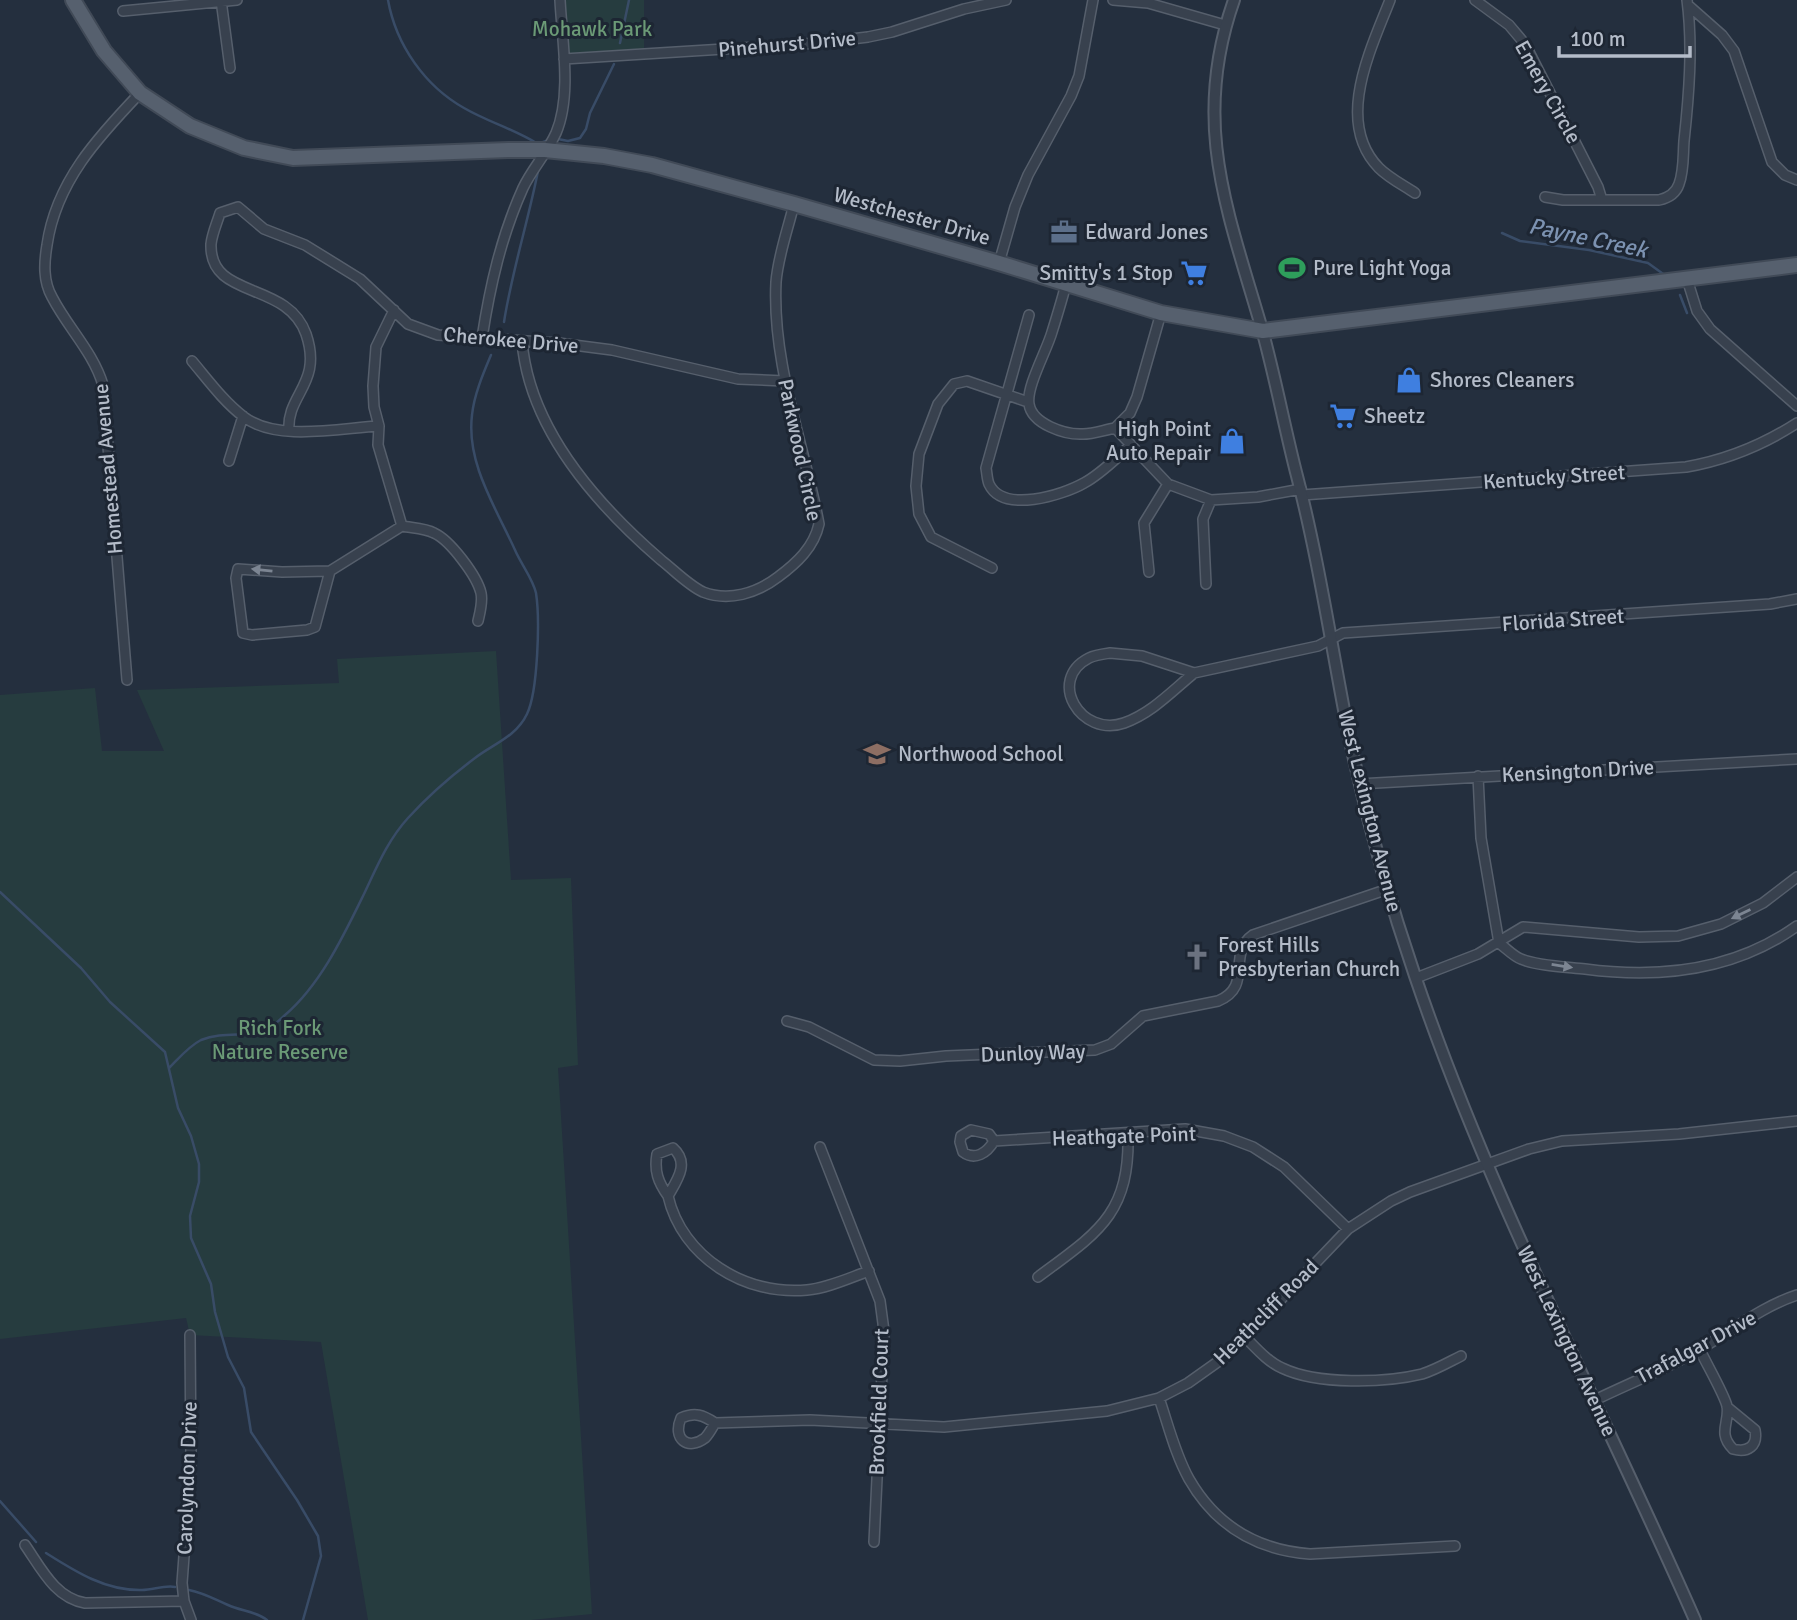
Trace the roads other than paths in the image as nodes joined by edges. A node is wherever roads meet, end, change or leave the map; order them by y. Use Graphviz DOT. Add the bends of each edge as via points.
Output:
graph roads {
  1 [pos="73,0"];
  2 [pos="237,0"];
  3 [pos="559,0"];
  4 [pos="1006,0"];
  5 [pos="1094,0"];
  6 [pos="1113,0"];
  7 [pos="1234,0"];
  8 [pos="1390,0"];
  9 [pos="1475,0"];
  10 [pos="221,1"];
  11 [pos="1687,3"];
  12 [pos="963,4"];
  13 [pos="123,11"];
  14 [pos="1225,26"];
  15 [pos="564,59"];
  16 [pos="230,68"];
  17 [pos="140,93"];
  18 [pos="545,150"];
  19 [pos="1797,180"];
  20 [pos="1415,193"];
  21 [pos="1545,197"];
  22 [pos="1602,200"];
  23 [pos="793,204"];
  24 [pos="999,263"];
  25 [pos="1797,265"];
  26 [pos="1688,279"];
  27 [pos="1066,284"];
  28 [pos="394,310"];
  29 [pos="1161,313"];
  30 [pos="1029,315"];
  31 [pos="1263,331"];
  32 [pos="482,338"];
  33 [pos="522,341"];
  34 [pos="192,361"];
  35 [pos="785,381"];
  36 [pos="1007,397"];
  37 [pos="1028,402"];
  38 [pos="1797,406"];
  39 [pos="243,416"];
  40 [pos="1797,423"];
  41 [pos="379,426"];
  42 [pos="1115,428"];
  43 [pos="289,431"];
  44 [pos="1130,446"];
  45 [pos="229,461"];
  46 [pos="1168,484"];
  47 [pos="1301,492"];
  48 [pos="1211,500"];
  49 [pos="402,526"];
  50 [pos="992,568"];
  51 [pos="330,571"];
  52 [pos="1149,572"];
  53 [pos="1206,584"];
  54 [pos="1797,599"];
  55 [pos="478,621"];
  56 [pos="1330,639"];
  57 [pos="1194,673"];
  58 [pos="127,680"];
  59 [pos="1797,760"];
  60 [pos="1478,776"];
  61 [pos="1359,784"];
  62 [pos="1797,877"];
  63 [pos="1388,889"];
  64 [pos="1797,926"];
  65 [pos="1499,943"];
  66 [pos="1416,978"];
  67 [pos="787,1021"];
  68 [pos="1797,1121"];
  69 [pos="1129,1133"];
  70 [pos="994,1142"];
  71 [pos="820,1147"];
  72 [pos="1485,1164"];
  73 [pos="668,1196"];
  74 [pos="1348,1229"];
  75 [pos="869,1271"];
  76 [pos="1038,1277"];
  77 [pos="1797,1295"];
  78 [pos="190,1335"];
  79 [pos="1245,1337"];
  80 [pos="1700,1350"];
  81 [pos="1461,1356"];
  82 [pos="1159,1398"];
  83 [pos="1595,1400"];
  84 [pos="1727,1407"];
  85 [pos="715,1423"];
  86 [pos="879,1424"];
  87 [pos="874,1542"];
  88 [pos="25,1545"];
  89 [pos="1455,1546"];
  90 [pos="184,1601"];
  91 [pos="191,1620"];
  92 [pos="1695,1620"];
  1 -- 17 [label="main road, Westchester Drive" via="104,51"];
  2 -- 10 [label="street"];
  3 -- 15 [label="street"];
  4 -- 12 [label="street, Pinehurst Drive"];
  5 -- 24 [label="street" via="1079,76 1028,175"];
  6 -- 14 [label="street" via="1148,3"];
  7 -- 14 [label="street, West Lexington Avenue"];
  8 -- 20 [label="street" via="1366,61 1357,120 1369,156"];
  9 -- 22 [label="street, Emery Circle" via="1509,25 1525,44"];
  10 -- 13 [label="street"];
  10 -- 16 [label="street"];
  11 -- 19 [label="street" via="1734,51 1772,162"];
  11 -- 22 [label="street" via="1689,67 1679,183 1671,196 1659,200"];
  12 -- 15 [label="street, Pinehurst Drive" via="892,32 856,39"];
  14 -- 31 [label="street, West Lexington Avenue" via="1213,129 1230,223"];
  15 -- 18 [label="street" via="556,132"];
  17 -- 18 [label="main road, Westchester Drive" via="190,125 244,148 293,158"];
  17 -- 58 [label="street, Homestead Avenue" via="72,174 52,223 45,268 52,297 94,361 103,385"];
  18 -- 23 [label="main road, Westchester Drive" via="652,165"];
  18 -- 32 [label="street" via="506,232"];
  21 -- 22 [label="street"];
  23 -- 24 [label="main road, Westchester Drive"];
  23 -- 35 [label="street, Parkwood Circle" via="776,279 777,338"];
  24 -- 27 [label="main road, Westchester Drive"];
  25 -- 26 [label="main road, Westchester Drive"];
  26 -- 31 [label="main road, Westchester Drive"];
  26 -- 38 [label="street" via="1697,311 1710,329"];
  27 -- 29 [label="main road, Westchester Drive"];
  27 -- 37 [label="street"];
  28 -- 32 [label="street, Cherokee Drive" via="408,324 438,335"];
  28 -- 41 [label="street" via="376,347 373,386"];
  28 -- 43 [label="street, Cherokee Drive" via="360,279 305,245 264,229 241,209 220,214 211,241 218,270 230,281 286,305 303,325 312,361 288,422"];
  29 -- 31 [label="main road, Westchester Drive"];
  29 -- 42 [label="street" via="1137,397 1130,413"];
  30 -- 36 [label="street"];
  31 -- 47 [label="street, West Lexington Avenue"];
  32 -- 33 [label="street, Cherokee Drive"];
  33 -- 35 [label="street, Cherokee Drive" via="612,350 738,379"];
  33 -- 35 [label="street, Parkwood Circle" via="528,381 542,417 587,484 693,586 718,596 751,593 769,584 793,566 815,538 817,511"];
  34 -- 39 [label="street"];
  36 -- 37 [label="street"];
  36 -- 44 [label="street" via="986,468 990,486 1007,498 1032,500 1066,491 1098,474"];
  36 -- 50 [label="street" via="967,381 954,384 938,404 919,454 916,486 919,514 932,537"];
  37 -- 42 [label="street" via="1044,424 1059,430 1080,435"];
  39 -- 43 [label="street"];
  39 -- 45 [label="street"];
  40 -- 47 [label="street, Kentucky Street" via="1773,439 1686,467"];
  41 -- 43 [label="street"];
  41 -- 49 [label="street" via="378,446"];
  42 -- 44 [label="street"];
  44 -- 46 [label="street"];
  46 -- 48 [label="street"];
  46 -- 52 [label="street" via="1144,523"];
  47 -- 48 [label="street, Kentucky Street"];
  47 -- 56 [label="street, West Lexington Avenue"];
  48 -- 53 [label="street" via="1203,519"];
  49 -- 51 [label="street"];
  49 -- 55 [label="street" via="442,537 468,569 482,597"];
  51 -- 51 [label="street, one-way" via="238,569 243,633 315,627"];
  54 -- 56 [label="street, Florida Street" via="1584,619 1343,633"];
  56 -- 57 [label="street, Florida Street" via="1318,646"];
  56 -- 61 [label="street, West Lexington Avenue"];
  57 -- 57 [label="street" via="1142,656 1110,653 1090,657 1074,669 1069,686 1081,715 1095,723 1117,724 1150,710"];
  59 -- 60 [label="street, Kensington Drive"];
  60 -- 61 [label="street, Kensington Drive"];
  60 -- 65 [label="street" via="1481,838"];
  61 -- 63 [label="street, West Lexington Avenue"];
  62 -- 65 [label="street, one-way" via="1763,903 1721,924 1678,936 1523,927"];
  63 -- 66 [label="street, West Lexington Avenue"];
  63 -- 67 [label="street, Dunloy Way" via="1253,934 1242,946 1239,976 1229,995 1143,1016 1111,1044 1095,1051 886,1062"];
  65 -- 64 [label="street, one-way" via="1522,959 1613,973 1653,974 1722,963"];
  65 -- 66 [label="street"];
  66 -- 72 [label="street, West Lexington Avenue"];
  68 -- 72 [label="street, Heathcliff Road" via="1562,1141"];
  69 -- 70 [label="street, Heathgate Point"];
  69 -- 74 [label="street, Heathgate Point" via="1185,1129 1253,1147 1284,1167"];
  69 -- 76 [label="street" via="1123,1186 1103,1226"];
  71 -- 75 [label="street, Brookfield Court"];
  72 -- 74 [label="street, Heathcliff Road" via="1391,1201"];
  72 -- 83 [label="street, West Lexington Avenue"];
  73 -- 73 [label="street" via="681,1169 680,1155 673,1149 657,1154 656,1162 659,1183"];
  73 -- 75 [label="street" via="677,1225 691,1244 716,1266 742,1280 774,1289 807,1290"];
  74 -- 79 [label="street, Heathcliff Road"];
  75 -- 86 [label="street, Brookfield Court" via="884,1331"];
  77 -- 80 [label="street, Trafalgar Drive"];
  78 -- 90 [label="street, Carolyndon Drive" via="191,1462"];
  79 -- 81 [label="street" via="1282,1368 1327,1381 1422,1374"];
  79 -- 82 [label="street, Heathcliff Road" via="1188,1383"];
  80 -- 83 [label="street, Trafalgar Drive"];
  80 -- 84 [label="street"];
  82 -- 86 [label="street, Heathcliff Road" via="1107,1410 1020,1420 944,1427"];
  82 -- 89 [label="street" via="1188,1478 1229,1527 1259,1545 1310,1554"];
  83 -- 92 [label="street, West Lexington Avenue"];
  84 -- 84 [label="street" via="1727,1444 1747,1450 1753,1446 1755,1430"];
  85 -- 86 [label="street, Heathcliff Road" via="810,1420"];
  86 -- 87 [label="street, Brookfield Court"];
  88 -- 90 [label="street" via="57,1590 73,1601"];
  90 -- 91 [label="street, Carolyndon Drive"];
}
